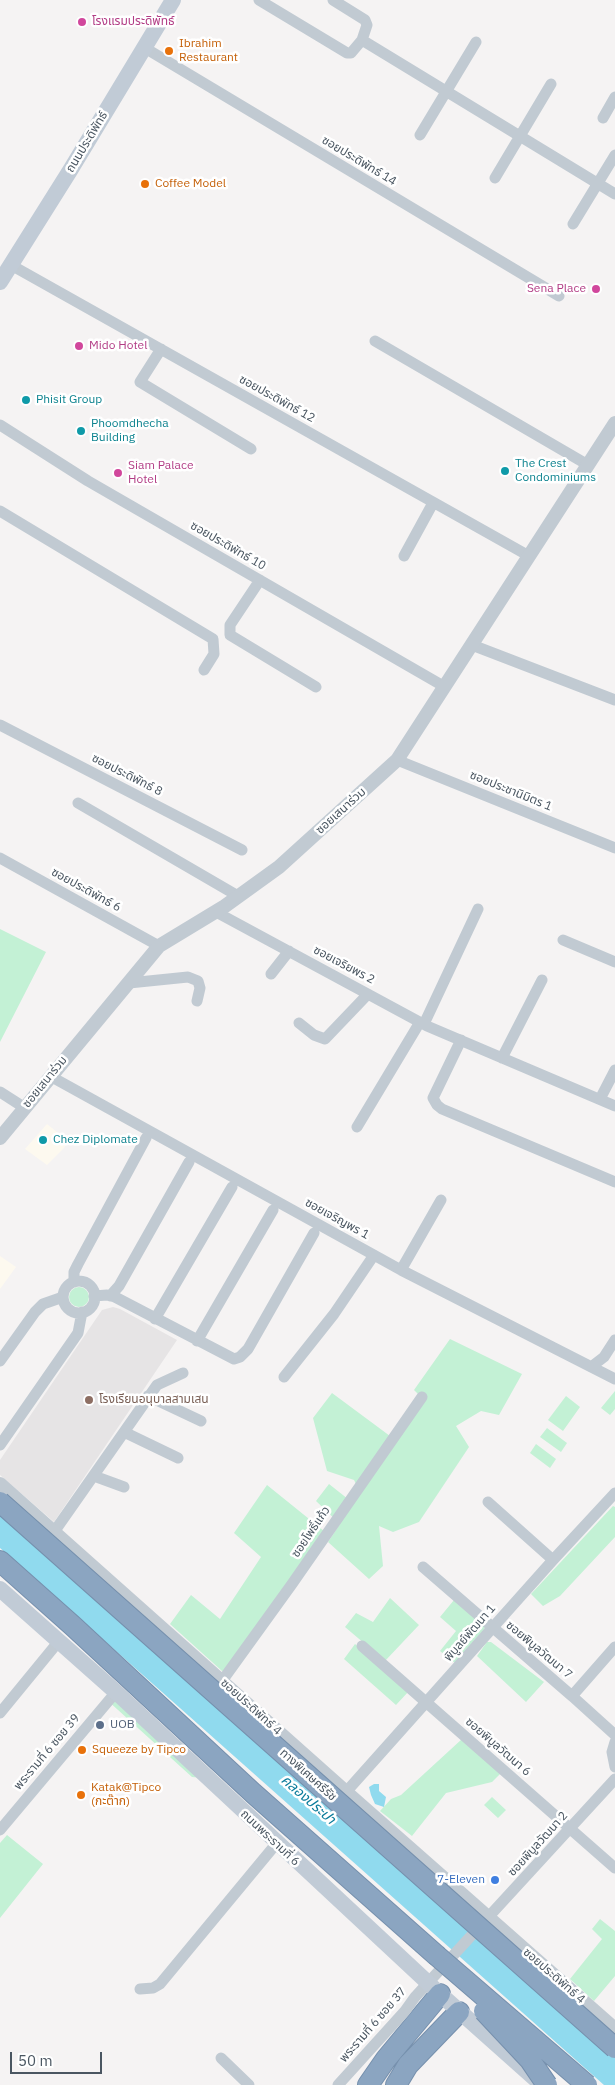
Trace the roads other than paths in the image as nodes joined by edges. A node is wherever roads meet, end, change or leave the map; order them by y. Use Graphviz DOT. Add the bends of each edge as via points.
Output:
graph roads {
  1 [pos="173,0"];
  2 [pos="259,0"];
  3 [pos="333,0"];
  4 [pos="362,40"];
  5 [pos="476,42"];
  6 [pos="145,48"];
  7 [pos="551,84"];
  8 [pos="446,92"];
  9 [pos="615,96"];
  10 [pos="603,118"];
  11 [pos="420,135"];
  12 [pos="520,137"];
  13 [pos="615,155"];
  14 [pos="495,178"];
  15 [pos="598,184"];
  16 [pos="615,194"];
  17 [pos="573,224"];
  18 [pos="11,265"];
  19 [pos="0,282"];
  20 [pos="559,296"];
  21 [pos="375,341"];
  22 [pos="160,349"];
  23 [pos="615,423"];
  24 [pos="0,426"];
  25 [pos="251,449"];
  26 [pos="588,465"];
  27 [pos="433,503"];
  28 [pos="0,511"];
  29 [pos="404,556"];
  30 [pos="529,556"];
  31 [pos="260,580"];
  32 [pos="472,645"];
  33 [pos="204,670"];
  34 [pos="316,687"];
  35 [pos="445,687"];
  36 [pos="615,700"];
  37 [pos="2,730"];
  38 [pos="397,760"];
  39 [pos="78,803"];
  40 [pos="615,848"];
  41 [pos="242,850"];
  42 [pos="0,858"];
  43 [pos="238,896"];
  44 [pos="478,909"];
  45 [pos="216,912"];
  46 [pos="562,940"];
  47 [pos="159,946"];
  48 [pos="289,951"];
  49 [pos="615,962"];
  50 [pos="271,974"];
  51 [pos="542,980"];
  52 [pos="129,983"];
  53 [pos="368,994"];
  54 [pos="197,1001"];
  55 [pos="299,1023"];
  56 [pos="422,1023"];
  57 [pos="461,1040"];
  58 [pos="502,1058"];
  59 [pos="615,1070"];
  60 [pos="50,1076"];
  61 [pos="0,1092"];
  62 [pos="600,1099"];
  63 [pos="615,1106"];
  64 [pos="25,1108"];
  65 [pos="358,1127"];
  66 [pos="0,1138"];
  67 [pos="146,1138"];
  68 [pos="189,1162"];
  69 [pos="615,1182"];
  70 [pos="232,1187"];
  71 [pos="441,1200"];
  72 [pos="273,1210"];
  73 [pos="314,1233"];
  74 [pos="374,1255"];
  75 [pos="401,1270"];
  76 [pos="74,1282"];
  77 [pos="94,1296"];
  78 [pos="110,1296"];
  79 [pos="63,1297"];
  80 [pos="82,1312"];
  81 [pos="156,1319"];
  82 [pos="615,1340"];
  83 [pos="197,1341"];
  84 [pos="0,1360"];
  85 [pos="590,1367"];
  86 [pos="183,1373"];
  87 [pos="284,1377"];
  88 [pos="615,1379"];
  89 [pos="148,1396"];
  90 [pos="422,1397"];
  91 [pos="201,1421"];
  92 [pos="124,1432"];
  93 [pos="0,1445"];
  94 [pos="178,1458"];
  95 [pos="94,1476"];
  96 [pos="0,1484"];
  97 [pos="124,1488"];
  98 [pos="614,1496"];
  99 [pos="0,1502"];
  100 [pos="488,1502"];
  101 [pos="54,1532"];
  102 [pos="553,1560"];
  103 [pos="0,1562"];
  104 [pos="422,1567"];
  105 [pos="0,1589"];
  106 [pos="492,1628"];
  107 [pos="59,1641"];
  108 [pos="362,1646"];
  109 [pos="615,1647"];
  110 [pos="222,1681"];
  111 [pos="116,1692"];
  112 [pos="572,1696"];
  113 [pos="427,1703"];
  114 [pos="0,1713"];
  115 [pos="615,1735"];
  116 [pos="615,1742"];
  117 [pos="615,1767"];
  118 [pos="615,1779"];
  119 [pos="346,1792"];
  120 [pos="570,1828"];
  121 [pos="0,1830"];
  122 [pos="276,1844"];
  123 [pos="615,1868"];
  124 [pos="485,1922"];
  125 [pos="436,1976"];
  126 [pos="140,1989"];
  127 [pos="459,2012"];
  128 [pos="615,2029"];
  129 [pos="615,2048"];
  130 [pos="221,2058"];
  131 [pos="249,2085"];
  132 [pos="338,2085"];
  133 [pos="368,2085"];
  134 [pos="396,2085"];
  135 [pos="542,2085"];
  136 [pos="548,2085"];
  137 [pos="587,2085"];
  1 -- 6 [label="main road, ถนนประดิพัทธ์"];
  2 -- 4 [label="street" via="347,53 356,49"];
  3 -- 4 [label="street" via="365,20 367,25"];
  4 -- 8 [label="street"];
  5 -- 8 [label="street"];
  6 -- 18 [label="main road, ถนนประดิพัทธ์"];
  6 -- 20 [label="street, ซอยประดิพัทธ์ 14"];
  7 -- 12 [label="street"];
  8 -- 11 [label="street"];
  8 -- 12 [label="street"];
  9 -- 10 [label="street"];
  12 -- 14 [label="street"];
  12 -- 15 [label="street"];
  13 -- 15 [label="street"];
  15 -- 16 [label="street"];
  15 -- 17 [label="street"];
  18 -- 19 [label="main road, ถนนประดิพัทธ์"];
  18 -- 22 [label="street, ซอยประดิพัทธ์ 12"];
  21 -- 26 [label="street"];
  22 -- 25 [label="street" via="140,382"];
  22 -- 27 [label="street, ซอยประดิพัทธ์ 12"];
  23 -- 26 [label="street, ซอยเสนาร่วม"];
  24 -- 31 [label="street, ซอยประดิพัทธ์ 10"];
  26 -- 30 [label="street, ซอยเสนาร่วม"];
  27 -- 29 [label="street"];
  27 -- 30 [label="street, ซอยประดิพัทธ์ 12"];
  28 -- 33 [label="street" via="214,639 214,654"];
  30 -- 32 [label="street, ซอยเสนาร่วม"];
  31 -- 34 [label="street" via="230,626 230,635"];
  31 -- 35 [label="street, ซอยประดิพัทธ์ 10"];
  32 -- 35 [label="street, ซอยเสนาร่วม"];
  32 -- 36 [label="street"];
  35 -- 38 [label="street, ซอยเสนาร่วม"];
  37 -- 41 [label="street, ซอยประดิพัทธ์ 8"];
  38 -- 40 [label="street, ซอยประชานิมิตร 1"];
  38 -- 43 [label="street, ซอยเสนาร่วม" via="278,867"];
  39 -- 43 [label="street"];
  42 -- 47 [label="street, ซอยประดิพัทธ์ 6"];
  43 -- 45 [label="street, ซอยเสนาร่วม"];
  44 -- 56 [label="street"];
  45 -- 47 [label="street, ซอยเสนาร่วม"];
  45 -- 48 [label="street, ซอยเจริยพร 2"];
  46 -- 49 [label="street"];
  47 -- 52 [label="street, ซอยเสนาร่วม"];
  48 -- 50 [label="street"];
  48 -- 53 [label="street, ซอยเจริยพร 2"];
  51 -- 58 [label="street"];
  52 -- 54 [label="street" via="188,977 198,982"];
  52 -- 60 [label="street, ซอยเสนาร่วม"];
  53 -- 55 [label="street" via="324,1038 314,1036"];
  53 -- 56 [label="street, ซอยเจริยพร 2"];
  56 -- 57 [label="street, ซอยเจริยพร 2"];
  56 -- 65 [label="street"];
  57 -- 58 [label="street, ซอยเจริยพร 2"];
  57 -- 69 [label="street" via="433,1098 436,1105"];
  58 -- 62 [label="street, ซอยเจริยพร 2"];
  59 -- 62 [label="street"];
  60 -- 64 [label="street, ซอยเสนาร่วม"];
  60 -- 74 [label="street, ซอยเจริญพร 1"];
  61 -- 64 [label="street"];
  62 -- 63 [label="street, ซอยเจริยพร 2"];
  64 -- 66 [label="street, ซอยเสนาร่วม"];
  67 -- 76 [label="street" via="74,1272"];
  68 -- 78 [label="street" via="119,1286"];
  70 -- 81 [label="street"];
  71 -- 75 [label="street"];
  72 -- 83 [label="street"];
  73 -- 83 [label="street" via="248,1349 240,1357 227,1357"];
  74 -- 75 [label="street, ซอยเจริญพร 1"];
  74 -- 87 [label="street" via="334,1314"];
  75 -- 85 [label="street, ซอยเจริญพร 1"];
  76 -- 77 [label="street" via="88,1284"];
  76 -- 79 [label="street" via="66,1288"];
  77 -- 78 [label="street"];
  77 -- 80 [label="street" via="93,1304"];
  78 -- 81 [label="street"];
  79 -- 80 [label="street" via="70,1310"];
  79 -- 84 [label="street" via="43,1304 35,1312"];
  80 -- 93 [label="street" via="78,1333"];
  81 -- 83 [label="street"];
  82 -- 85 [label="street" via="604,1357"];
  85 -- 88 [label="street, ซอยเจริญพร 1"];
  86 -- 89 [label="street" via="157,1384"];
  89 -- 91 [label="street"];
  89 -- 92 [label="street"];
  90 -- 110 [label="street, ซอยโพธิ์แก้ว"];
  92 -- 94 [label="street"];
  92 -- 95 [label="street"];
  95 -- 97 [label="street"];
  95 -- 101 [label="street"];
  96 -- 101 [label="street, ซอยประดิพัทธ์ 4"];
  98 -- 102 [label="street, พิบูลย์พัฒนา 1"];
  99 -- 129 [label="highway, ทางพิเศษศรีรัช, bridge"];
  100 -- 102 [label="street"];
  101 -- 110 [label="street, ซอยประดิพัทธ์ 4"];
  102 -- 106 [label="street, พิบูลย์พัฒนา 1"];
  103 -- 125 [label="highway" via="268,1806"];
  104 -- 106 [label="street, ซอยพิบูลวัฒนา 7"];
  105 -- 107 [label="main road, ถนนพระรามที่ 6"];
  106 -- 112 [label="street, ซอยพิบูลวัฒนา 7"];
  106 -- 113 [label="street, พิบูลย์พัฒนา 1"];
  107 -- 111 [label="main road, ถนนพระรามที่ 6"];
  107 -- 114 [label="street"];
  108 -- 113 [label="street, ซอยพิบูลวัฒนา 6"];
  109 -- 112 [label="street"];
  110 -- 119 [label="street, ซอยประดิพัทธ์ 4"];
  111 -- 121 [label="street, พระรามที่ 6 ซอย 39"];
  111 -- 122 [label="main road, ถนนพระรามที่ 6"];
  112 -- 115 [label="street, ซอยพิบูลวัฒนา 7"];
  113 -- 119 [label="street, พิบูลย์พัฒนา 1"];
  113 -- 120 [label="street, ซอยพิบูลวัฒนา 6"];
  116 -- 117 [label="street" via="612,1752"];
  118 -- 120 [label="street, ซอยพิบูลวัฒนา 2"];
  119 -- 124 [label="street, ซอยประดิพัทธ์ 4"];
  120 -- 123 [label="street, ซอยพิบูลวัฒนา 6"];
  120 -- 124 [label="street, ซอยพิบูลวัฒนา 2"];
  122 -- 125 [label="main road, ถนนพระรามที่ 6"];
  122 -- 126 [label="street" via="160,1984"];
  124 -- 125 [label="street, ซอยพิบูลวัฒนา 2, bridge"];
  124 -- 128 [label="street, ซอยประดิพัทธ์ 4"];
  125 -- 127 [label="main road, ถนนพระรามที่ 6"];
  125 -- 132 [label="street, พระรามที่ 6 ซอย 37"];
  125 -- 133 [label="highway"];
  125 -- 136 [label="highway, bridge" via="467,1992 530,2060"];
  125 -- 137 [label="highway, bridge"];
  127 -- 134 [label="highway" via="408,2065"];
  127 -- 135 [label="main road, ถนนพระรามที่ 6"];
  130 -- 131 [label="street"];
}
